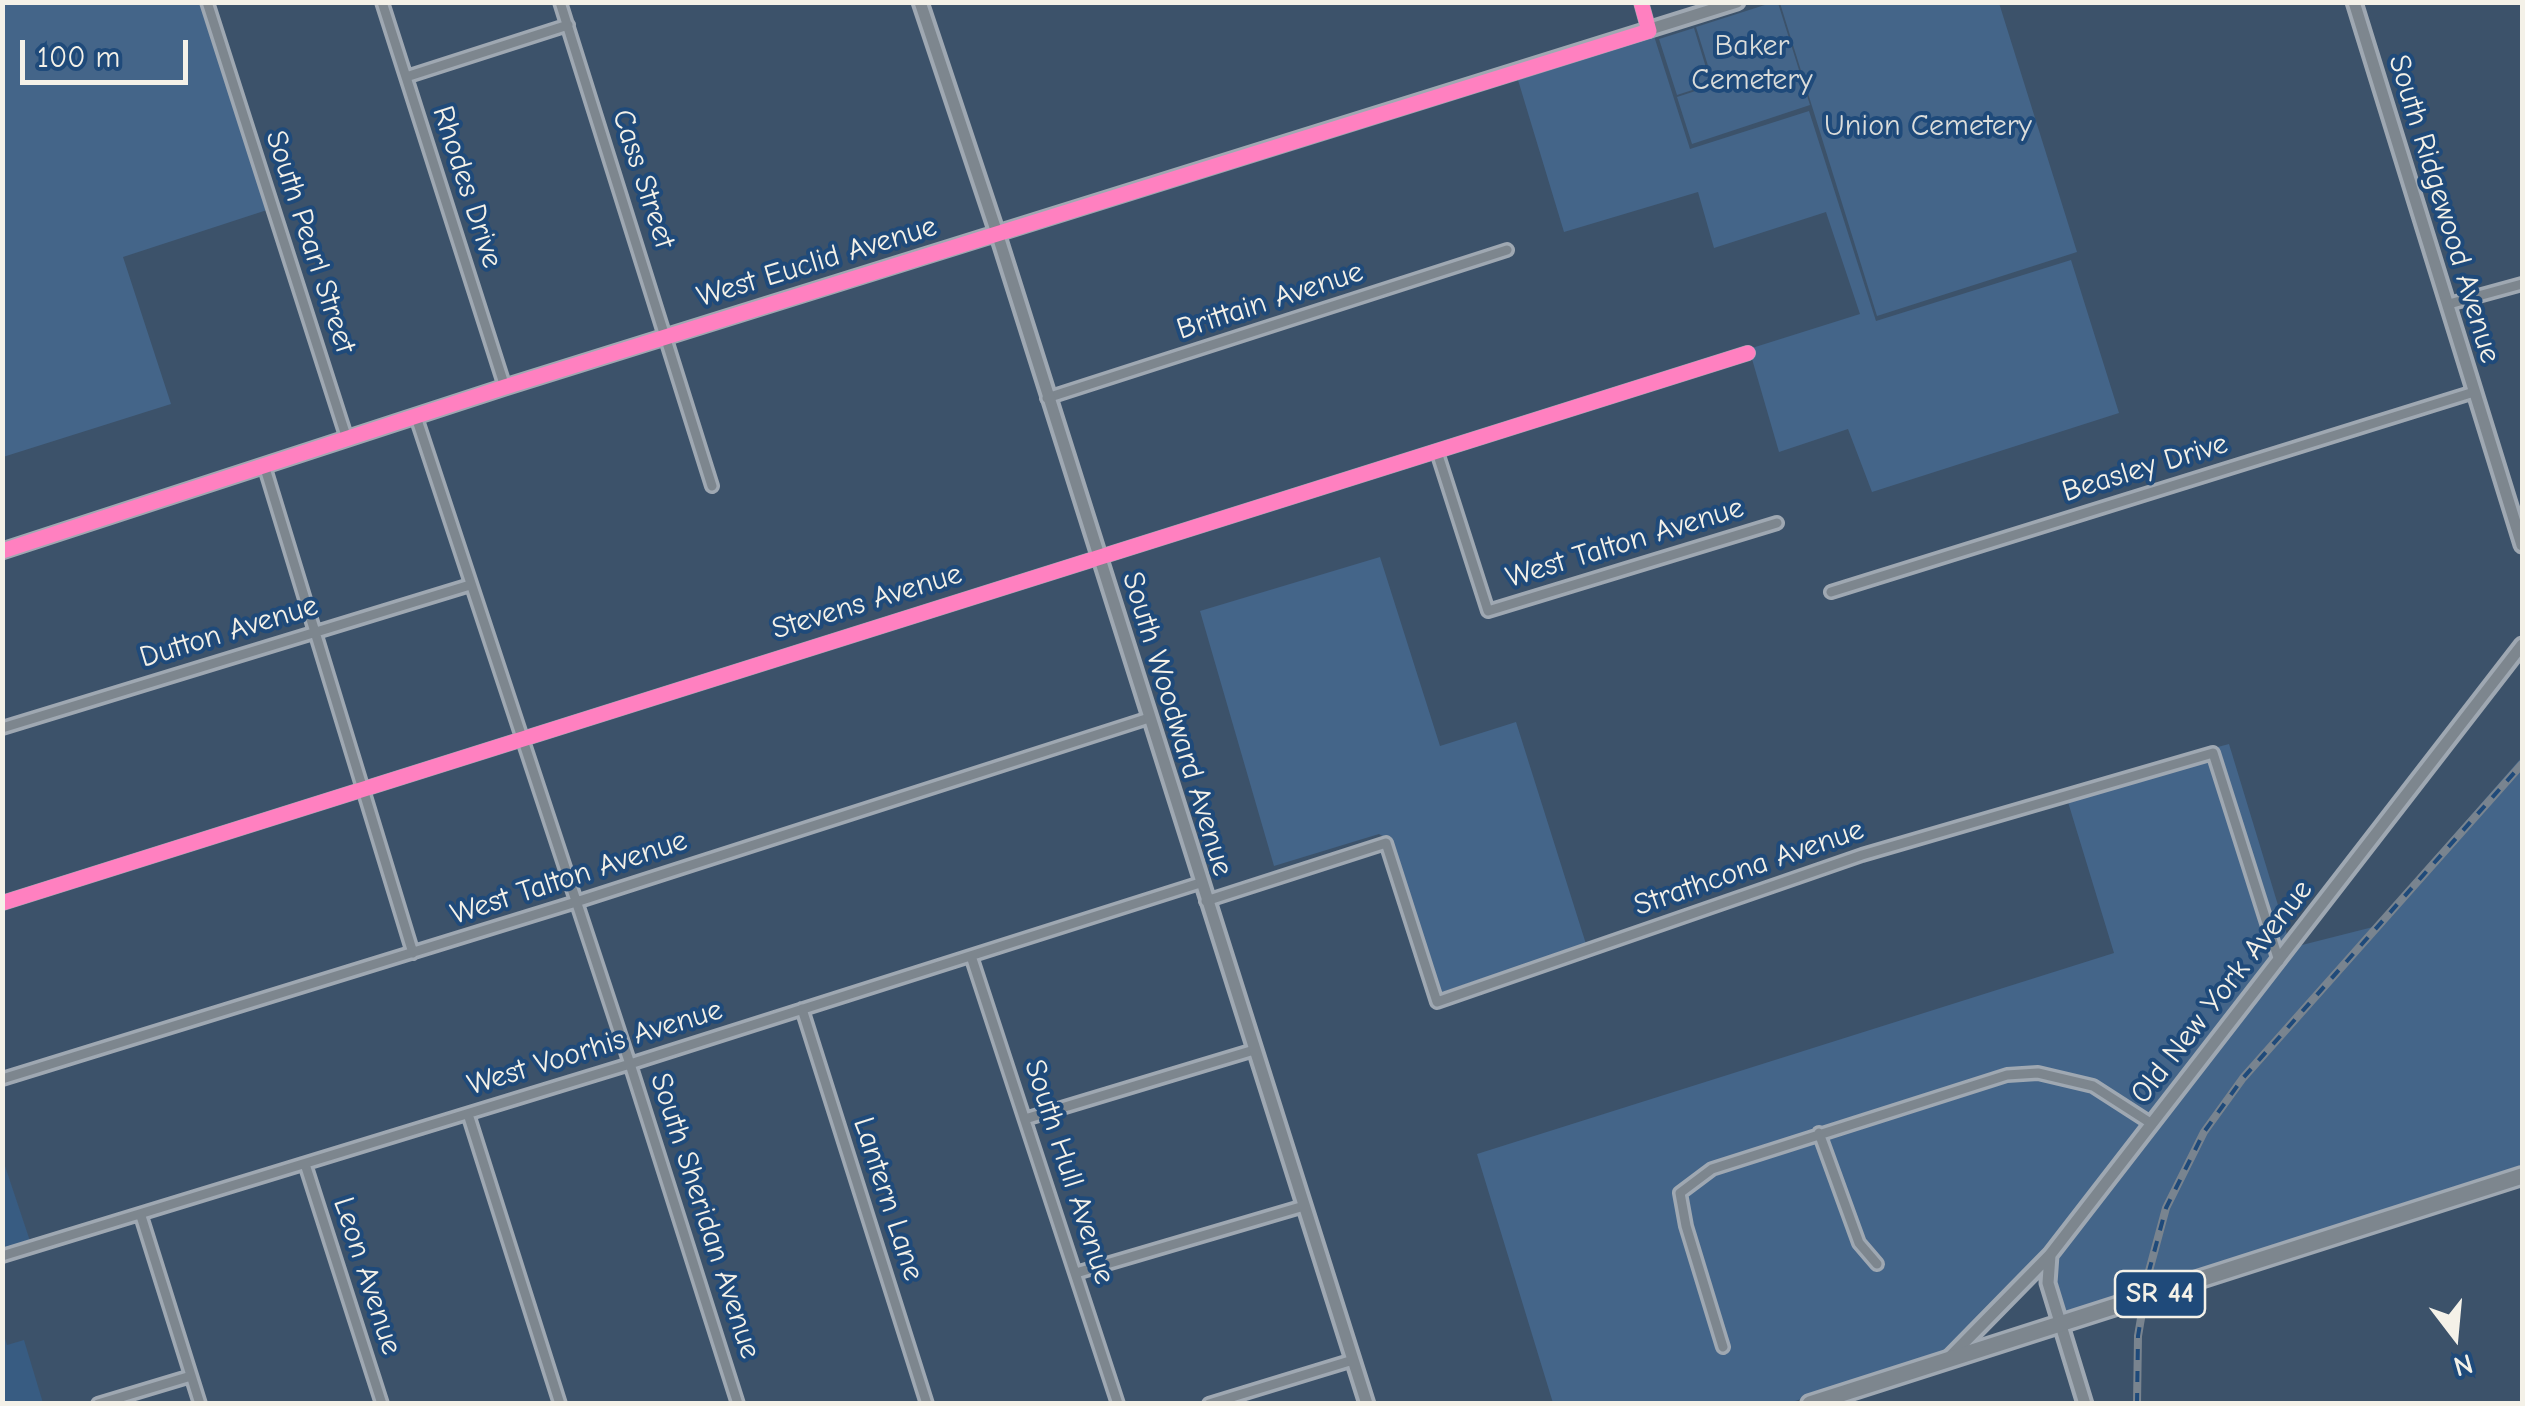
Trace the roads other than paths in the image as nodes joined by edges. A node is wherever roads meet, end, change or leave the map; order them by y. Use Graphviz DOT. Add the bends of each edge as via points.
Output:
graph roads {
  1 [pos="207,2"];
  2 [pos="382,2"];
  3 [pos="560,2"];
  4 [pos="920,2"];
  5 [pos="1640,2"];
  6 [pos="1737,2"];
  7 [pos="2354,2"];
  8 [pos="568,26"];
  9 [pos="1650,31"];
  10 [pos="406,78"];
  11 [pos="998,236"];
  12 [pos="1507,250"];
  13 [pos="2522,284"];
  14 [pos="2448,304"];
  15 [pos="667,337"];
  16 [pos="1748,354"];
  17 [pos="505,387"];
  18 [pos="2474,392"];
  19 [pos="1047,398"];
  20 [pos="416,417"];
  21 [pos="347,439"];
  22 [pos="1437,452"];
  23 [pos="264,465"];
  24 [pos="712,486"];
  25 [pos="1777,523"];
  26 [pos="2522,545"];
  27 [pos="2,550"];
  28 [pos="1099,559"];
  29 [pos="470,584"];
  30 [pos="1831,592"];
  31 [pos="314,632"];
  32 [pos="2522,645"];
  33 [pos="1149,718"];
  34 [pos="2,728"];
  35 [pos="522,740"];
  36 [pos="361,790"];
  37 [pos="1200,883"];
  38 [pos="1206,901"];
  39 [pos="576,902"];
  40 [pos="2,903"];
  41 [pos="412,953"];
  42 [pos="971,956"];
  43 [pos="2279,960"];
  44 [pos="802,1009"];
  45 [pos="1254,1050"];
  46 [pos="630,1064"];
  47 [pos="2,1079"];
  48 [pos="468,1114"];
  49 [pos="1026,1119"];
  50 [pos="2152,1124"];
  51 [pos="1820,1133"];
  52 [pos="306,1164"];
  53 [pos="2522,1176"];
  54 [pos="1304,1206"];
  55 [pos="141,1216"];
  56 [pos="2050,1255"];
  57 [pos="2,1256"];
  58 [pos="1877,1264"];
  59 [pos="1076,1273"];
  60 [pos="2060,1324"];
  61 [pos="1723,1346"];
  62 [pos="1948,1359"];
  63 [pos="1354,1360"];
  64 [pos="192,1376"];
  65 [pos="98,1404"];
  66 [pos="200,1404"];
  67 [pos="382,1404"];
  68 [pos="560,1404"];
  69 [pos="738,1404"];
  70 [pos="927,1404"];
  71 [pos="1118,1404"];
  72 [pos="1209,1404"];
  73 [pos="1367,1404"];
  74 [pos="1810,1404"];
  75 [pos="2084,1404"];
  1 -- 21 [label="street, South Pearl Street"];
  2 -- 10 [label="street, Rhodes Drive"];
  3 -- 8 [label="street, Cass Street"];
  4 -- 11 [label="street, South Woodward Avenue"];
  5 -- 9 [label="street"];
  6 -- 9 [label="street, West Euclid Avenue"];
  7 -- 14 [label="street, South Ridgewood Avenue"];
  8 -- 10 [label="street"];
  8 -- 15 [label="street, Cass Street"];
  9 -- 11 [label="street, West Euclid Avenue"];
  10 -- 17 [label="street, Rhodes Drive"];
  11 -- 15 [label="street, West Euclid Avenue"];
  11 -- 19 [label="street, South Woodward Avenue"];
  12 -- 19 [label="street, Brittain Avenue"];
  13 -- 14 [label="street"];
  14 -- 18 [label="street, South Ridgewood Avenue"];
  15 -- 17 [label="street, West Euclid Avenue"];
  15 -- 24 [label="street, Cass Street"];
  16 -- 22 [label="street, Stevens Avenue"];
  17 -- 20 [label="street, West Euclid Avenue"];
  18 -- 26 [label="street, South Ridgewood Avenue"];
  18 -- 30 [label="street, Beasley Drive"];
  19 -- 28 [label="street, South Woodward Avenue"];
  20 -- 21 [label="street, West Euclid Avenue"];
  20 -- 29 [label="street, South Sheridan Avenue"];
  21 -- 23 [label="street, West Euclid Avenue"];
  22 -- 25 [label="street, West Talton Avenue" via="1488,612"];
  22 -- 28 [label="street, Stevens Avenue"];
  23 -- 27 [label="street, West Euclid Avenue"];
  23 -- 31 [label="street"];
  28 -- 33 [label="street, South Woodward Avenue"];
  28 -- 35 [label="street, Stevens Avenue"];
  29 -- 31 [label="street, Dutton Avenue"];
  29 -- 35 [label="street, South Sheridan Avenue"];
  31 -- 34 [label="street, Dutton Avenue"];
  31 -- 36 [label="street"];
  32 -- 43 [label="street, Old New York Avenue"];
  33 -- 37 [label="street, South Woodward Avenue"];
  33 -- 39 [label="street, West Talton Avenue"];
  35 -- 36 [label="street, Stevens Avenue"];
  35 -- 39 [label="street, South Sheridan Avenue"];
  36 -- 40 [label="street, Stevens Avenue"];
  36 -- 41 [label="street"];
  37 -- 38 [label="street, South Woodward Avenue"];
  37 -- 42 [label="street, West Voorhis Avenue"];
  38 -- 43 [label="street, Strathcona Avenue" via="1386,843 1436,1002 1862,855 2212,752"];
  38 -- 45 [label="street, South Woodward Avenue"];
  39 -- 41 [label="street, West Talton Avenue"];
  39 -- 46 [label="street, South Sheridan Avenue"];
  41 -- 47 [label="street, West Talton Avenue"];
  42 -- 44 [label="street, West Voorhis Avenue"];
  42 -- 49 [label="street, South Hull Avenue"];
  43 -- 50 [label="street, Old New York Avenue"];
  44 -- 46 [label="street, West Voorhis Avenue"];
  44 -- 70 [label="street, Lantern Lane"];
  45 -- 49 [label="street"];
  45 -- 54 [label="street, South Woodward Avenue"];
  46 -- 48 [label="street, West Voorhis Avenue"];
  46 -- 69 [label="street, South Sheridan Avenue"];
  48 -- 52 [label="street, West Voorhis Avenue"];
  48 -- 68 [label="street"];
  49 -- 59 [label="street, South Hull Avenue"];
  50 -- 51 [label="street" via="2093,1086 2038,1072 2007,1075"];
  50 -- 56 [label="street, Old New York Avenue"];
  51 -- 58 [label="street" via="1859,1243"];
  51 -- 61 [label="street" via="1712,1169 1680,1193"];
  52 -- 55 [label="street, West Voorhis Avenue"];
  52 -- 67 [label="street, Leon Avenue"];
  53 -- 60 [label="main road, SR 44"];
  54 -- 59 [label="street"];
  54 -- 63 [label="street, South Woodward Avenue"];
  55 -- 57 [label="street, West Voorhis Avenue"];
  55 -- 64 [label="street"];
  56 -- 60 [label="street" via="2048,1282"];
  56 -- 62 [label="street, Old New York Avenue"];
  59 -- 71 [label="street, South Hull Avenue"];
  60 -- 62 [label="main road, SR 44"];
  60 -- 75 [label="street"];
  62 -- 74 [label="main road, SR 44"];
  63 -- 72 [label="street"];
  63 -- 73 [label="street, South Woodward Avenue"];
  64 -- 65 [label="street"];
  64 -- 66 [label="street"];
}
